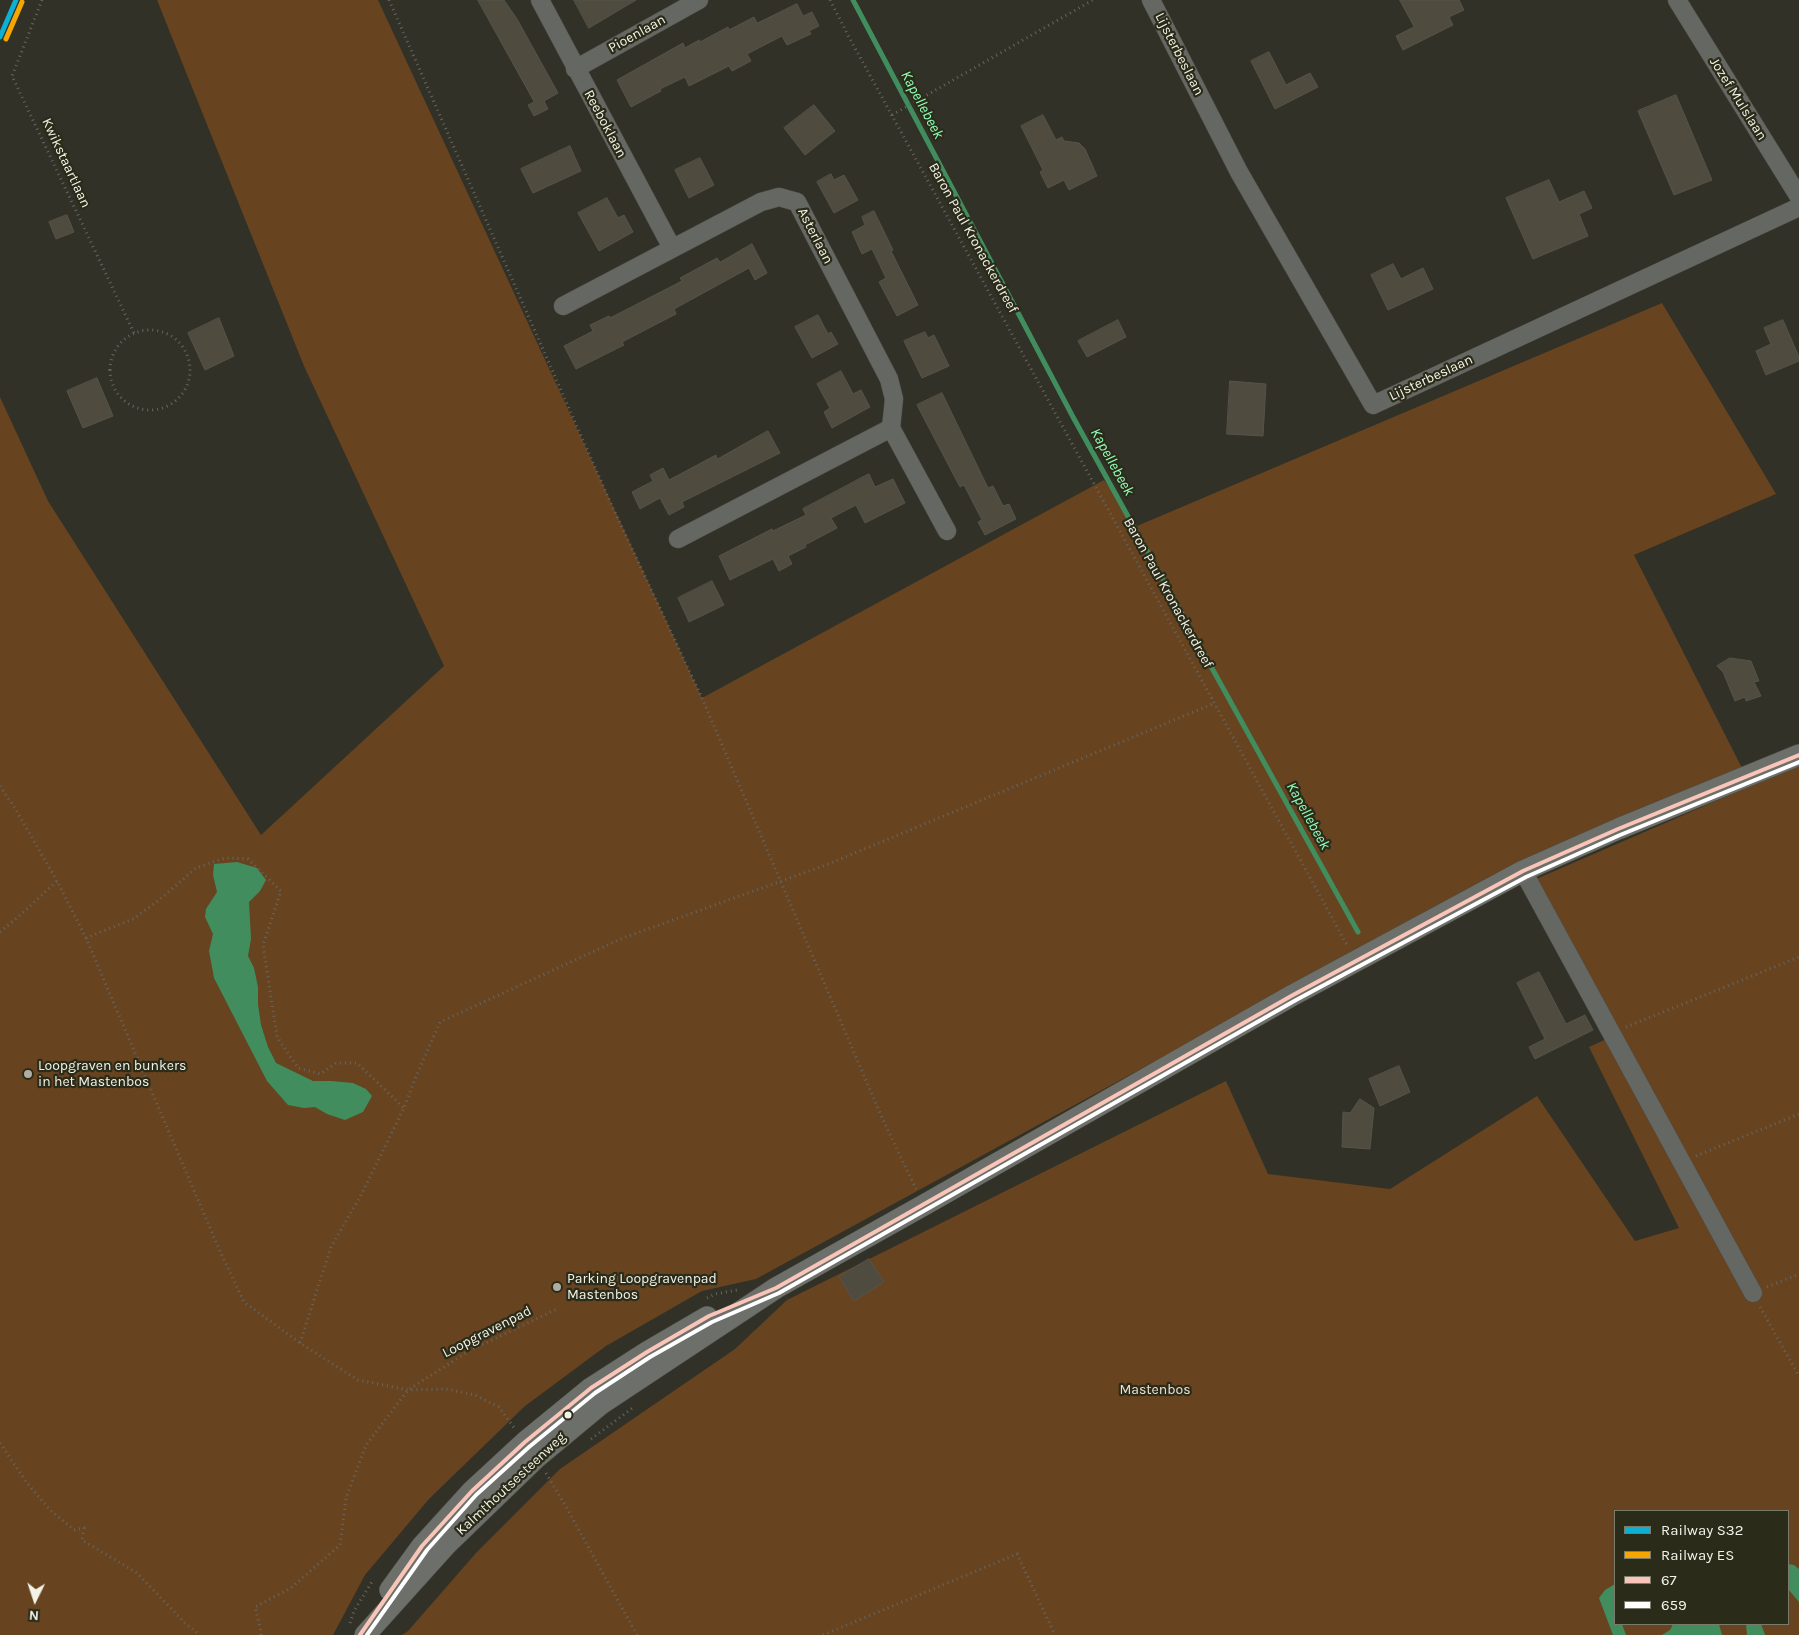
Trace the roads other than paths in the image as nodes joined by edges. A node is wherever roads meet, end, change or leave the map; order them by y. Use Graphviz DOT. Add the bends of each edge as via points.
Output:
graph roads {
  1 [pos="540,0"];
  2 [pos="699,0"];
  3 [pos="1151,0"];
  4 [pos="1676,0"];
  5 [pos="575,69"];
  6 [pos="1799,197"];
  7 [pos="1799,207"];
  8 [pos="672,248"];
  9 [pos="563,306"];
  10 [pos="891,428"];
  11 [pos="947,531"];
  12 [pos="678,540"];
  13 [pos="1799,755"];
  14 [pos="1523,871"];
  15 [pos="1753,1293"];
  16 [pos="540,1461"];
  17 [pos="360,1635"];
  18 [pos="365,1635"];
  1 -- 5 [label="street, Reeboklaan"];
  2 -- 5 [label="street, Pioenlaan"];
  3 -- 7 [label="street, Lijsterbeslaan" via="1239,172 1373,405"];
  4 -- 6 [label="street, Jozef Mulslaan"];
  5 -- 8 [label="street, Reeboklaan"];
  8 -- 9 [label="street, Asterlaan"];
  8 -- 10 [label="street, Asterlaan" via="761,202 779,197 798,202 889,378 894,399"];
  10 -- 11 [label="street"];
  10 -- 12 [label="street"];
  13 -- 14 [label="main road, Kalmthoutsesteenweg"];
  14 -- 15 [label="street"];
  14 -- 16 [label="main road, Kalmthoutsesteenweg" via="1356,960 776,1288 709,1316 647,1352 591,1388"];
  16 -- 17 [label="main road, Kalmthoutsesteenweg" via="472,1491 422,1546"];
  16 -- 18 [label="main road, Kalmthoutsesteenweg" via="447,1544"];
}
